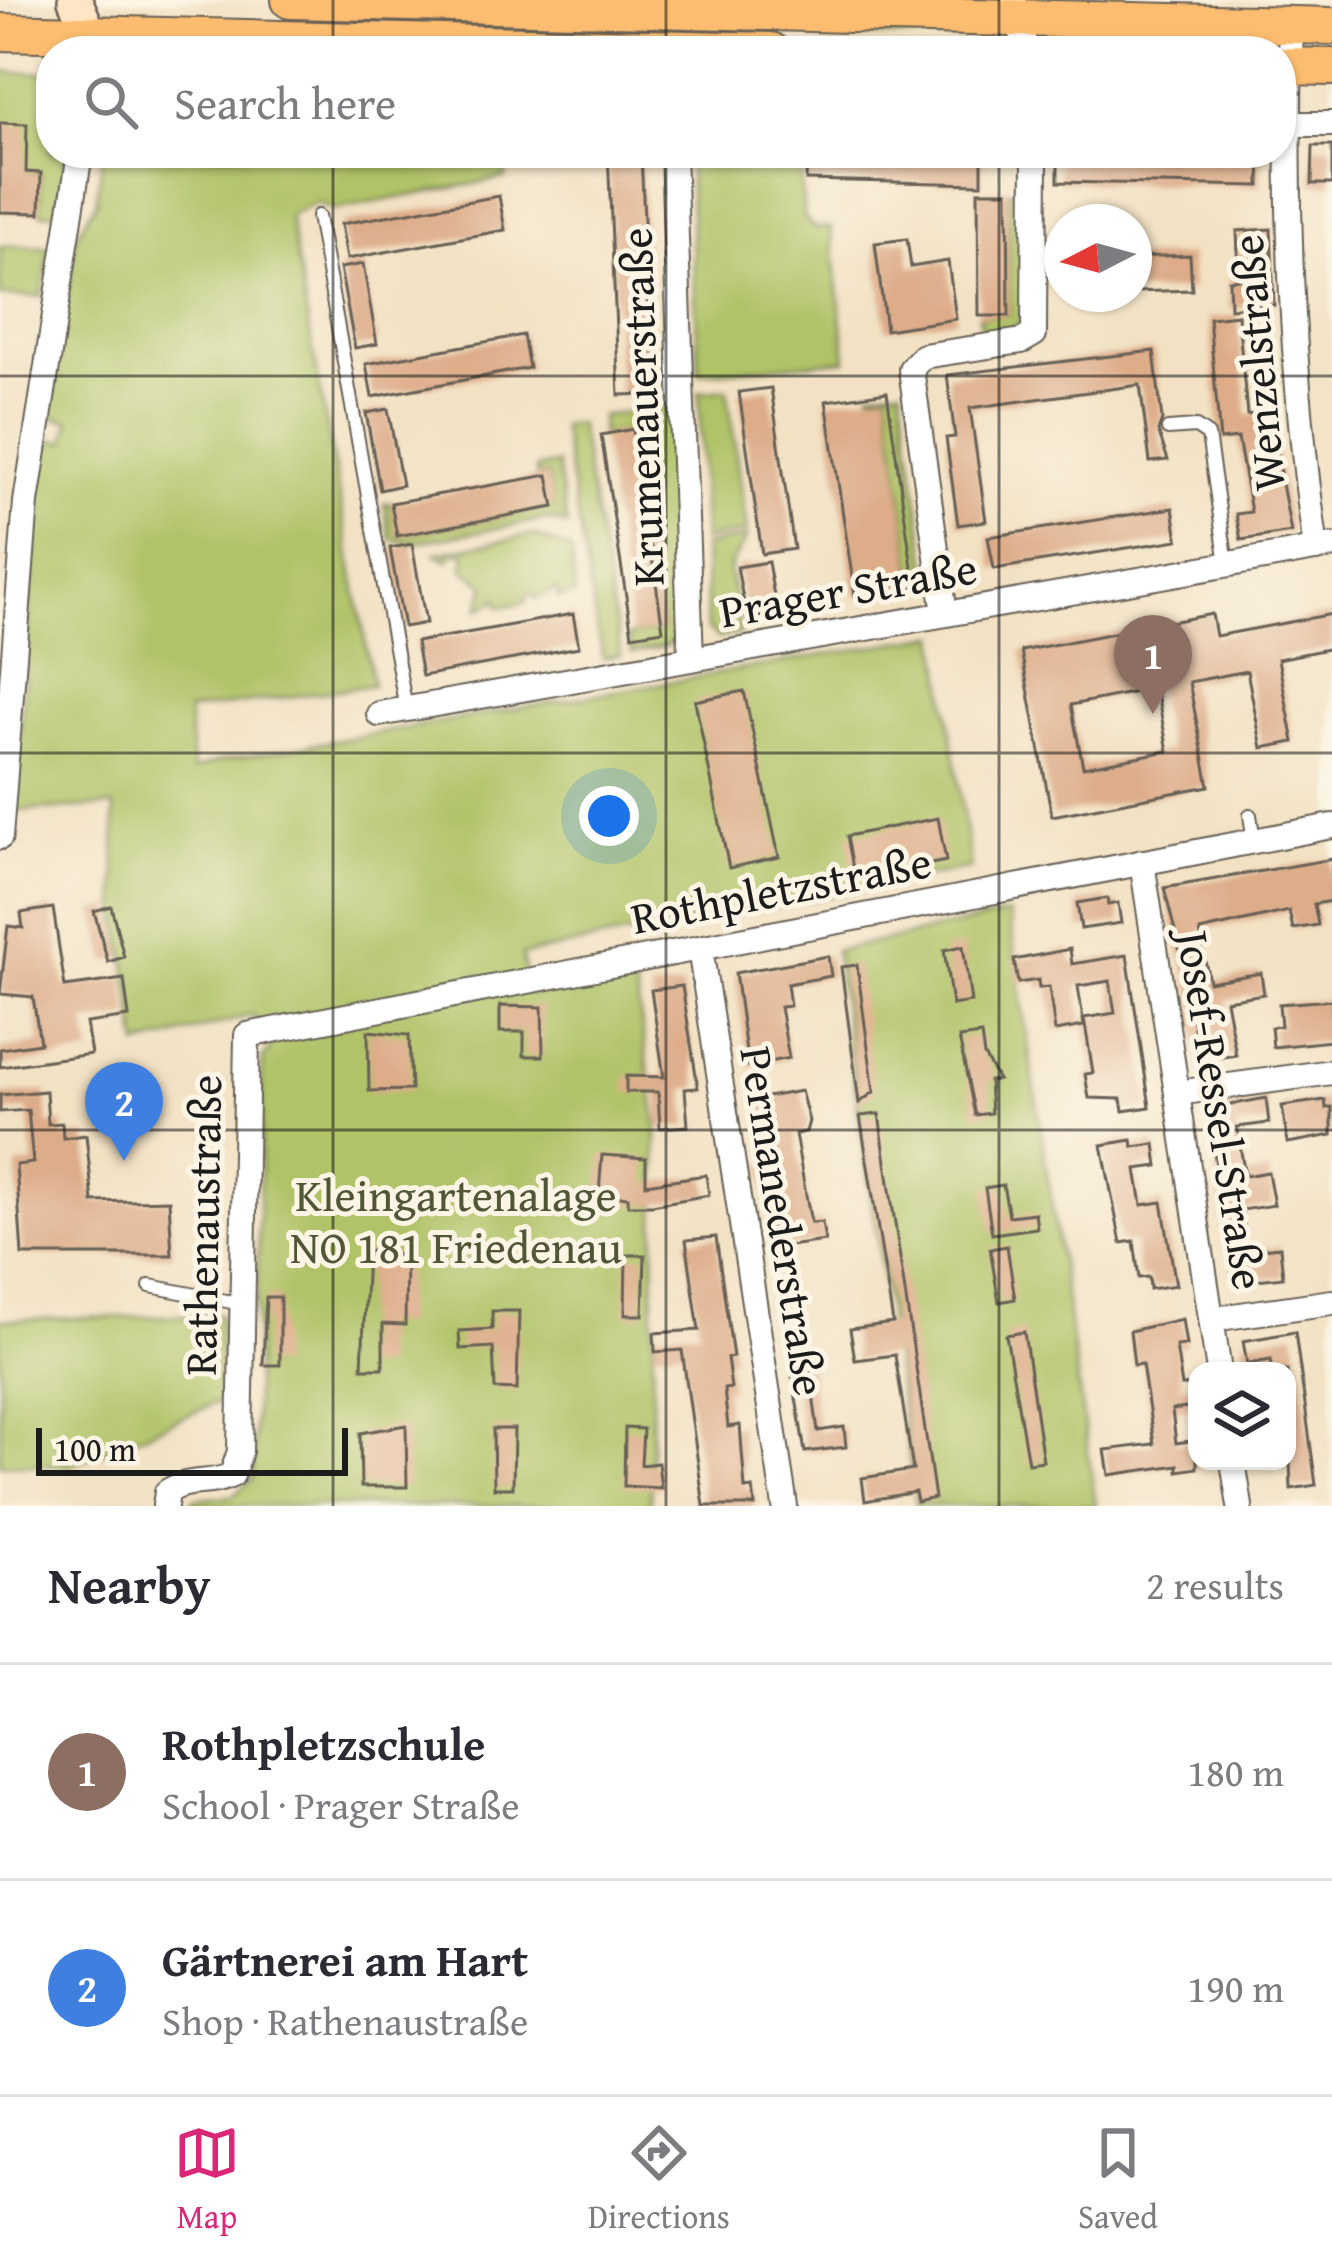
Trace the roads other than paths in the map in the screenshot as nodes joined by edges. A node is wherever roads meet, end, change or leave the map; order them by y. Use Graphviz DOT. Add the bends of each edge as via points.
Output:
graph roads {
  1 [pos="290,0"];
  2 [pos="1020,24"];
  3 [pos="1291,26"];
  4 [pos="1332,26"];
  5 [pos="86,28"];
  6 [pos="0,32"];
  7 [pos="298,36"];
  8 [pos="1290,36"];
  9 [pos="1296,67"];
  10 [pos="1332,67"];
  11 [pos="1296,124"];
  12 [pos="1332,124"];
  13 [pos="78,168"];
  14 [pos="674,168"];
  15 [pos="1035,168"];
  16 [pos="1286,168"];
  17 [pos="318,216"];
  18 [pos="1168,430"];
  19 [pos="1324,548"];
  20 [pos="1227,565"];
  21 [pos="945,614"];
  22 [pos="691,659"];
  23 [pos="406,709"];
  24 [pos="380,714"];
  25 [pos="1332,826"];
  26 [pos="0,837"];
  27 [pos="1142,862"];
  28 [pos="700,948"];
  29 [pos="247,1035"];
  30 [pos="1332,1072"];
  31 [pos="1177,1093"];
  32 [pos="150,1286"];
  33 [pos="1332,1302"];
  34 [pos="243,1304"];
  35 [pos="1211,1319"];
  36 [pos="1218,1362"];
  37 [pos="1234,1470"];
  38 [pos="165,1506"];
  39 [pos="784,1506"];
  40 [pos="1240,1506"];
  1 -- 2 [label="main road"];
  2 -- 3 [label="main road"];
  3 -- 4 [label="main road"];
  3 -- 8 [label="street, Wenzelstraße"];
  5 -- 6 [label="main road"];
  5 -- 7 [label="main road"];
  9 -- 10 [label="main road"];
  11 -- 12 [label="street"];
  13 -- 26 [label="street" via="26,502"];
  14 -- 22 [label="street, Krumenauerstraße"];
  15 -- 21 [label="street" via="1034,334 923,356 911,369"];
  16 -- 19 [label="street, Wenzelstraße" via="1294,371"];
  17 -- 23 [label="lane"];
  18 -- 20 [label="lane" via="1196,427 1208,435"];
  19 -- 20 [label="street, Prager Straße"];
  20 -- 21 [label="street, Prager Straße"];
  21 -- 22 [label="street, Prager Straße"];
  22 -- 23 [label="street, Prager Straße"];
  23 -- 24 [label="street, Prager Straße"];
  25 -- 27 [label="street, Rothpletzstraße" via="1252,828"];
  27 -- 28 [label="street, Rothpletzstraße"];
  27 -- 31 [label="street, Josef-Ressel-Straße"];
  28 -- 29 [label="street, Rothpletzstraße"];
  28 -- 39 [label="street, Permanederstraße"];
  29 -- 34 [label="street, Rathenaustraße"];
  30 -- 31 [label="street"];
  31 -- 35 [label="street, Josef-Ressel-Straße"];
  32 -- 34 [label="lane"];
  33 -- 35 [label="street"];
  34 -- 38 [label="street, Rathenaustraße" via="240,1451 232,1475 184,1480 167,1492"];
  35 -- 36 [label="street, Josef-Ressel-Straße"];
  37 -- 40 [label="street"];
}
